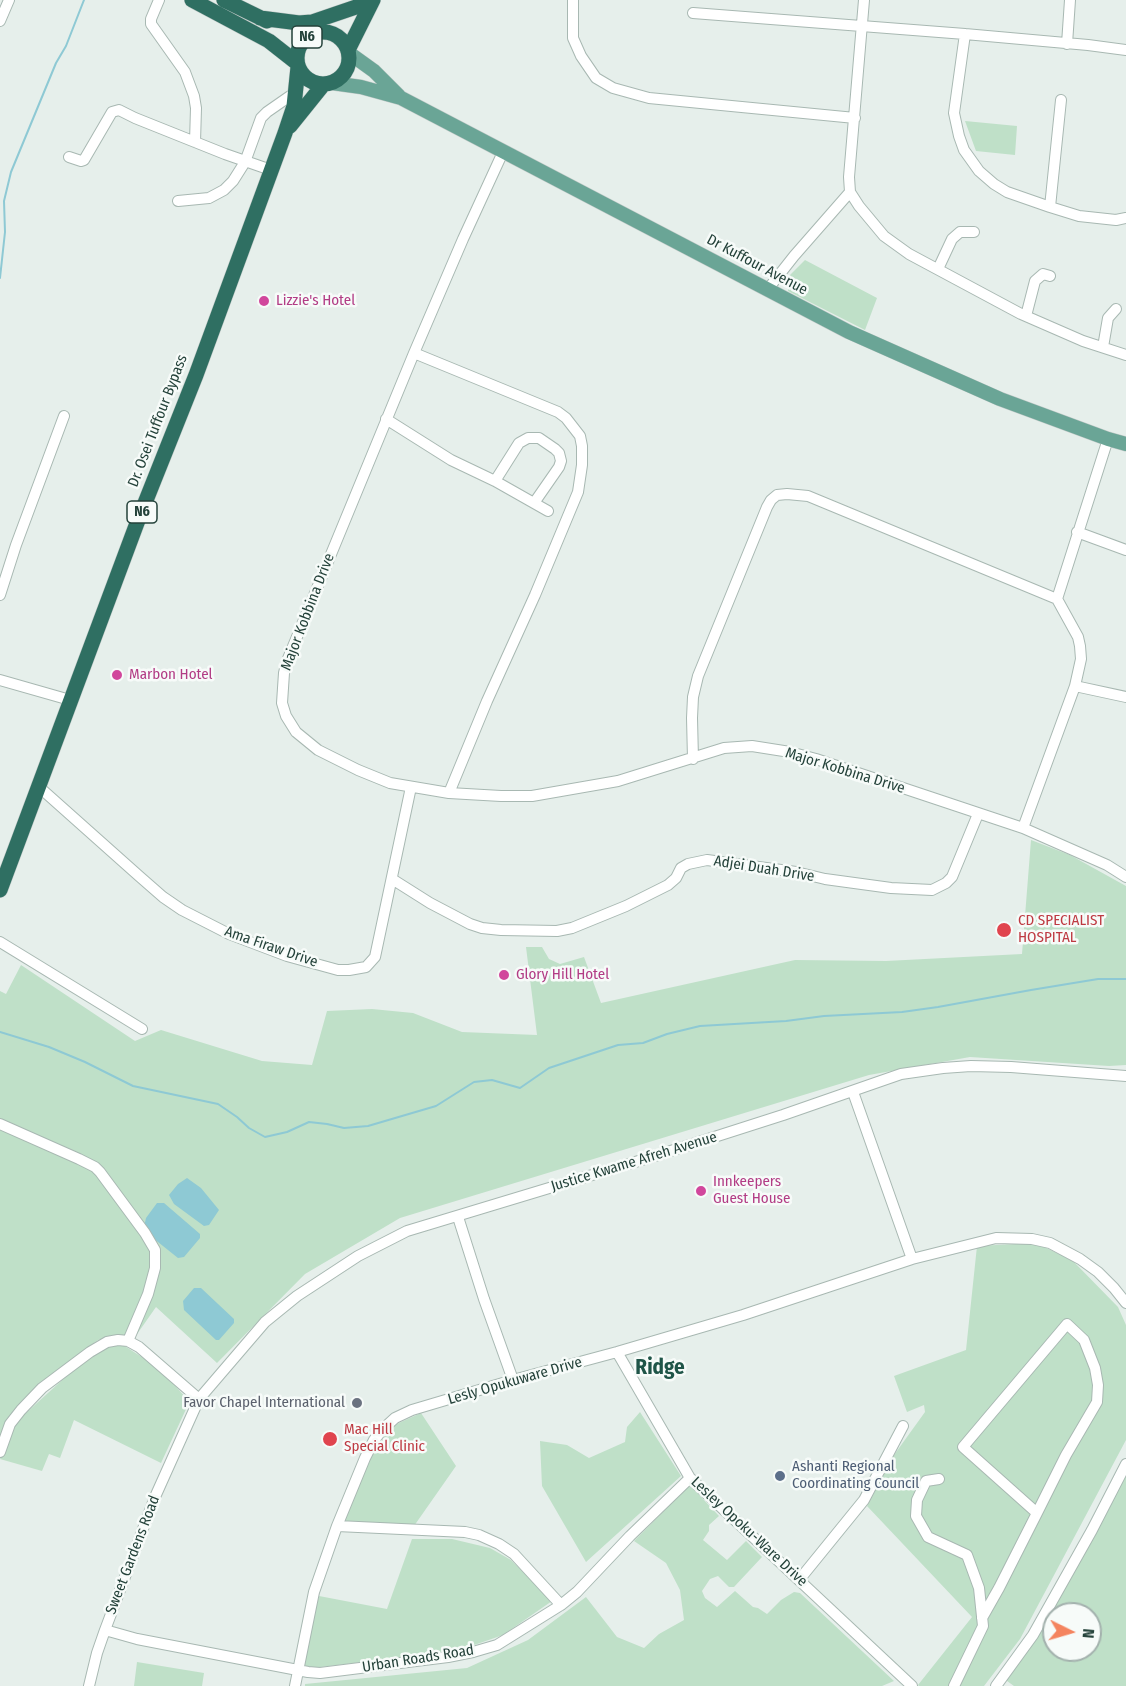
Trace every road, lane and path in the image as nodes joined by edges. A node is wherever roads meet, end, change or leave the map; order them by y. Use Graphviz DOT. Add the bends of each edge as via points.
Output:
graph roads {
  1 [pos="9,0"];
  2 [pos="159,0"];
  3 [pos="192,0"];
  4 [pos="224,0"];
  5 [pos="573,0"];
  6 [pos="864,0"];
  7 [pos="1070,0"];
  8 [pos="369,1"];
  9 [pos="693,13"];
  10 [pos="260,18"];
  11 [pos="0,21"];
  12 [pos="862,26"];
  13 [pos="318,32"];
  14 [pos="965,34"];
  15 [pos="270,41"];
  16 [pos="1067,44"];
  17 [pos="1126,51"];
  18 [pos="348,52"];
  19 [pos="297,65"];
  20 [pos="327,84"];
  21 [pos="290,96"];
  22 [pos="401,98"];
  23 [pos="1061,100"];
  24 [pos="855,118"];
  25 [pos="286,129"];
  26 [pos="195,142"];
  27 [pos="503,152"];
  28 [pos="69,157"];
  29 [pos="245,162"];
  30 [pos="271,171"];
  31 [pos="850,192"];
  32 [pos="178,201"];
  33 [pos="1050,207"];
  34 [pos="1126,218"];
  35 [pos="974,232"];
  36 [pos="938,269"];
  37 [pos="1050,276"];
  38 [pos="768,289"];
  39 [pos="1116,309"];
  40 [pos="1026,316"];
  41 [pos="1103,347"];
  42 [pos="414,353"];
  43 [pos="1126,355"];
  44 [pos="64,416"];
  45 [pos="386,419"];
  46 [pos="1108,439"];
  47 [pos="1126,444"];
  48 [pos="495,481"];
  49 [pos="534,503"];
  50 [pos="548,511"];
  51 [pos="1077,532"];
  52 [pos="1126,550"];
  53 [pos="0,595"];
  54 [pos="1057,599"];
  55 [pos="0,680"];
  56 [pos="1075,686"];
  57 [pos="1126,698"];
  58 [pos="70,700"];
  59 [pos="693,759"];
  60 [pos="38,786"];
  61 [pos="411,787"];
  62 [pos="449,794"];
  63 [pos="978,814"];
  64 [pos="1023,828"];
  65 [pos="1126,877"];
  66 [pos="392,879"];
  67 [pos="0,890"];
  68 [pos="0,942"];
  69 [pos="142,1029"];
  70 [pos="1126,1076"];
  71 [pos="853,1092"];
  72 [pos="0,1124"];
  73 [pos="458,1217"];
  74 [pos="912,1259"];
  75 [pos="1126,1303"];
  76 [pos="128,1341"];
  77 [pos="617,1352"];
  78 [pos="513,1380"];
  79 [pos="200,1399"];
  80 [pos="903,1426"];
  81 [pos="0,1452"];
  82 [pos="1126,1464"];
  83 [pos="690,1478"];
  84 [pos="939,1479"];
  85 [pos="1037,1514"];
  86 [pos="337,1526"];
  87 [pos="799,1580"];
  88 [pos="561,1605"];
  89 [pos="982,1618"];
  90 [pos="105,1630"];
  91 [pos="298,1670"];
  92 [pos="89,1686"];
  93 [pos="295,1686"];
  94 [pos="910,1686"];
  95 [pos="954,1686"];
  96 [pos="996,1686"];
  1 -- 11 [label="street"];
  2 -- 26 [label="street" via="151,24 185,72 194,96"];
  3 -- 15 [label="highway"];
  4 -- 10 [label="highway"];
  5 -- 24 [label="street" via="573,38 581,56 596,78 613,88 649,98"];
  6 -- 12 [label="street"];
  7 -- 16 [label="street"];
  8 -- 10 [label="highway" via="312,22"];
  8 -- 13 [label="highway, N6"];
  8 -- 18 [label="highway, N6"];
  9 -- 12 [label="street"];
  10 -- 13 [label="highway" via="280,26"];
  12 -- 14 [label="street"];
  12 -- 24 [label="street"];
  13 -- 18 [label="highway, N6" via="337,36"];
  13 -- 19 [label="highway, N6" via="309,35 298,48"];
  14 -- 16 [label="street"];
  14 -- 33 [label="street" via="954,113 964,150 994,184"];
  15 -- 19 [label="highway"];
  15 -- 21 [label="highway" via="289,77"];
  16 -- 17 [label="street"];
  18 -- 20 [label="highway, N6" via="348,68 338,80"];
  18 -- 22 [label="main road"];
  19 -- 20 [label="highway, N6" via="312,83"];
  19 -- 25 [label="highway, Dr. Osei Tuffour Bypass / N6" via="294,106"];
  20 -- 22 [label="main road" via="361,87"];
  20 -- 25 [label="highway, Dr. Osei Tuffour Bypass / N6"];
  21 -- 25 [label="highway"];
  21 -- 29 [label="street" via="261,118"];
  22 -- 27 [label="main road, Dr Kuffour Avenue"];
  23 -- 33 [label="street"];
  24 -- 31 [label="street"];
  25 -- 30 [label="highway, Dr. Osei Tuffour Bypass / N6"];
  26 -- 28 [label="street" via="119,110 112,112 84,160"];
  26 -- 29 [label="street"];
  27 -- 38 [label="main road, Dr Kuffour Avenue"];
  27 -- 42 [label="street, Major Kobbina Drive"];
  29 -- 30 [label="street"];
  29 -- 32 [label="street" via="224,190 208,198"];
  30 -- 58 [label="highway, Dr. Osei Tuffour Bypass / N6"];
  31 -- 36 [label="street" via="884,236"];
  31 -- 38 [label="street"];
  33 -- 34 [label="street" via="1079,216"];
  35 -- 36 [label="street" via="960,232 952,239"];
  36 -- 40 [label="street"];
  37 -- 40 [label="street" via="1043,274 1035,281"];
  38 -- 46 [label="main road, Dr Kuffour Avenue" via="849,332 1000,399"];
  39 -- 41 [label="street" via="1108,318"];
  40 -- 41 [label="street"];
  41 -- 43 [label="street"];
  42 -- 45 [label="street, Major Kobbina Drive"];
  42 -- 62 [label="street" via="558,412 580,436 582,446 578,492"];
  44 -- 53 [label="street"];
  45 -- 48 [label="street" via="451,460"];
  45 -- 61 [label="street, Major Kobbina Drive" via="287,661 282,703 296,732 318,750 390,783"];
  46 -- 47 [label="main road, Dr Kuffour Avenue"];
  46 -- 51 [label="street"];
  48 -- 49 [label="street"];
  48 -- 49 [label="street" via="519,443 538,438 555,449 561,461"];
  49 -- 50 [label="street"];
  51 -- 52 [label="street"];
  51 -- 54 [label="street"];
  54 -- 56 [label="street" via="1080,646"];
  54 -- 59 [label="street" via="808,496 777,495 767,507 698,676 693,697"];
  55 -- 58 [label="street"];
  56 -- 57 [label="street"];
  56 -- 64 [label="street"];
  58 -- 60 [label="highway, Dr. Osei Tuffour Bypass / N6"];
  59 -- 62 [label="street, Major Kobbina Drive" via="618,781 546,794"];
  59 -- 63 [label="street, Major Kobbina Drive" via="736,746 790,753"];
  60 -- 66 [label="street, Ama Firaw Drive" via="182,910 229,934 338,970 366,967 375,957"];
  60 -- 67 [label="highway, Dr. Osei Tuffour Bypass / N6"];
  61 -- 62 [label="street, Major Kobbina Drive"];
  61 -- 66 [label="street, Ama Firaw Drive"];
  63 -- 64 [label="street, Major Kobbina Drive"];
  63 -- 66 [label="street, Adjei Duah Drive" via="952,876 932,890 891,888 707,860 688,864 668,885 572,928 501,930 470,924"];
  64 -- 65 [label="street, Major Kobbina Drive"];
  68 -- 69 [label="street"];
  70 -- 71 [label="street, Justice Kwame Afreh Avenue" via="972,1066 901,1074"];
  71 -- 73 [label="street, Justice Kwame Afreh Avenue"];
  71 -- 74 [label="street"];
  72 -- 76 [label="street" via="95,1167 145,1233 154,1250 155,1268"];
  73 -- 78 [label="street"];
  73 -- 79 [label="street, Justice Kwame Afreh Avenue" via="389,1239 306,1290 265,1322"];
  74 -- 75 [label="street" via="996,1238 1032,1239 1080,1259 1098,1272"];
  74 -- 77 [label="street, Lesly Opukuware Drive"];
  76 -- 79 [label="street"];
  76 -- 81 [label="street" via="99,1346 42,1388 15,1417"];
  77 -- 78 [label="street, Lesly Opukuware Drive"];
  77 -- 83 [label="street, Lesley Opoku-Ware Drive"];
  78 -- 86 [label="street, Lesly Opukuware Drive" via="395,1418 374,1440 364,1458"];
  79 -- 90 [label="street, Sweet Gardens Road" via="155,1497"];
  80 -- 87 [label="street" via="864,1500"];
  82 -- 96 [label="street" via="1033,1635"];
  83 -- 87 [label="street, Lesley Opoku-Ware Drive"];
  83 -- 88 [label="street, Urban Roads Road"];
  84 -- 89 [label="street" via="926,1481 917,1500 916,1516 928,1537 967,1555 979,1588"];
  85 -- 85 [label="street" via="963,1447 1067,1324 1084,1340 1095,1368 1096,1402"];
  85 -- 89 [label="street"];
  86 -- 88 [label="street" via="465,1532 479,1536 514,1554"];
  86 -- 91 [label="street, Lesly Opukuware Drive" via="315,1592"];
  87 -- 94 [label="street, Lesley Opoku-Ware Drive"];
  88 -- 91 [label="street, Urban Roads Road" via="497,1645 473,1653 320,1673"];
  89 -- 95 [label="street" via="983,1626"];
  90 -- 91 [label="street, Sweet Gardens Road"];
  90 -- 92 [label="street"];
  91 -- 93 [label="street, Lesly Opukuware Drive"];
}
